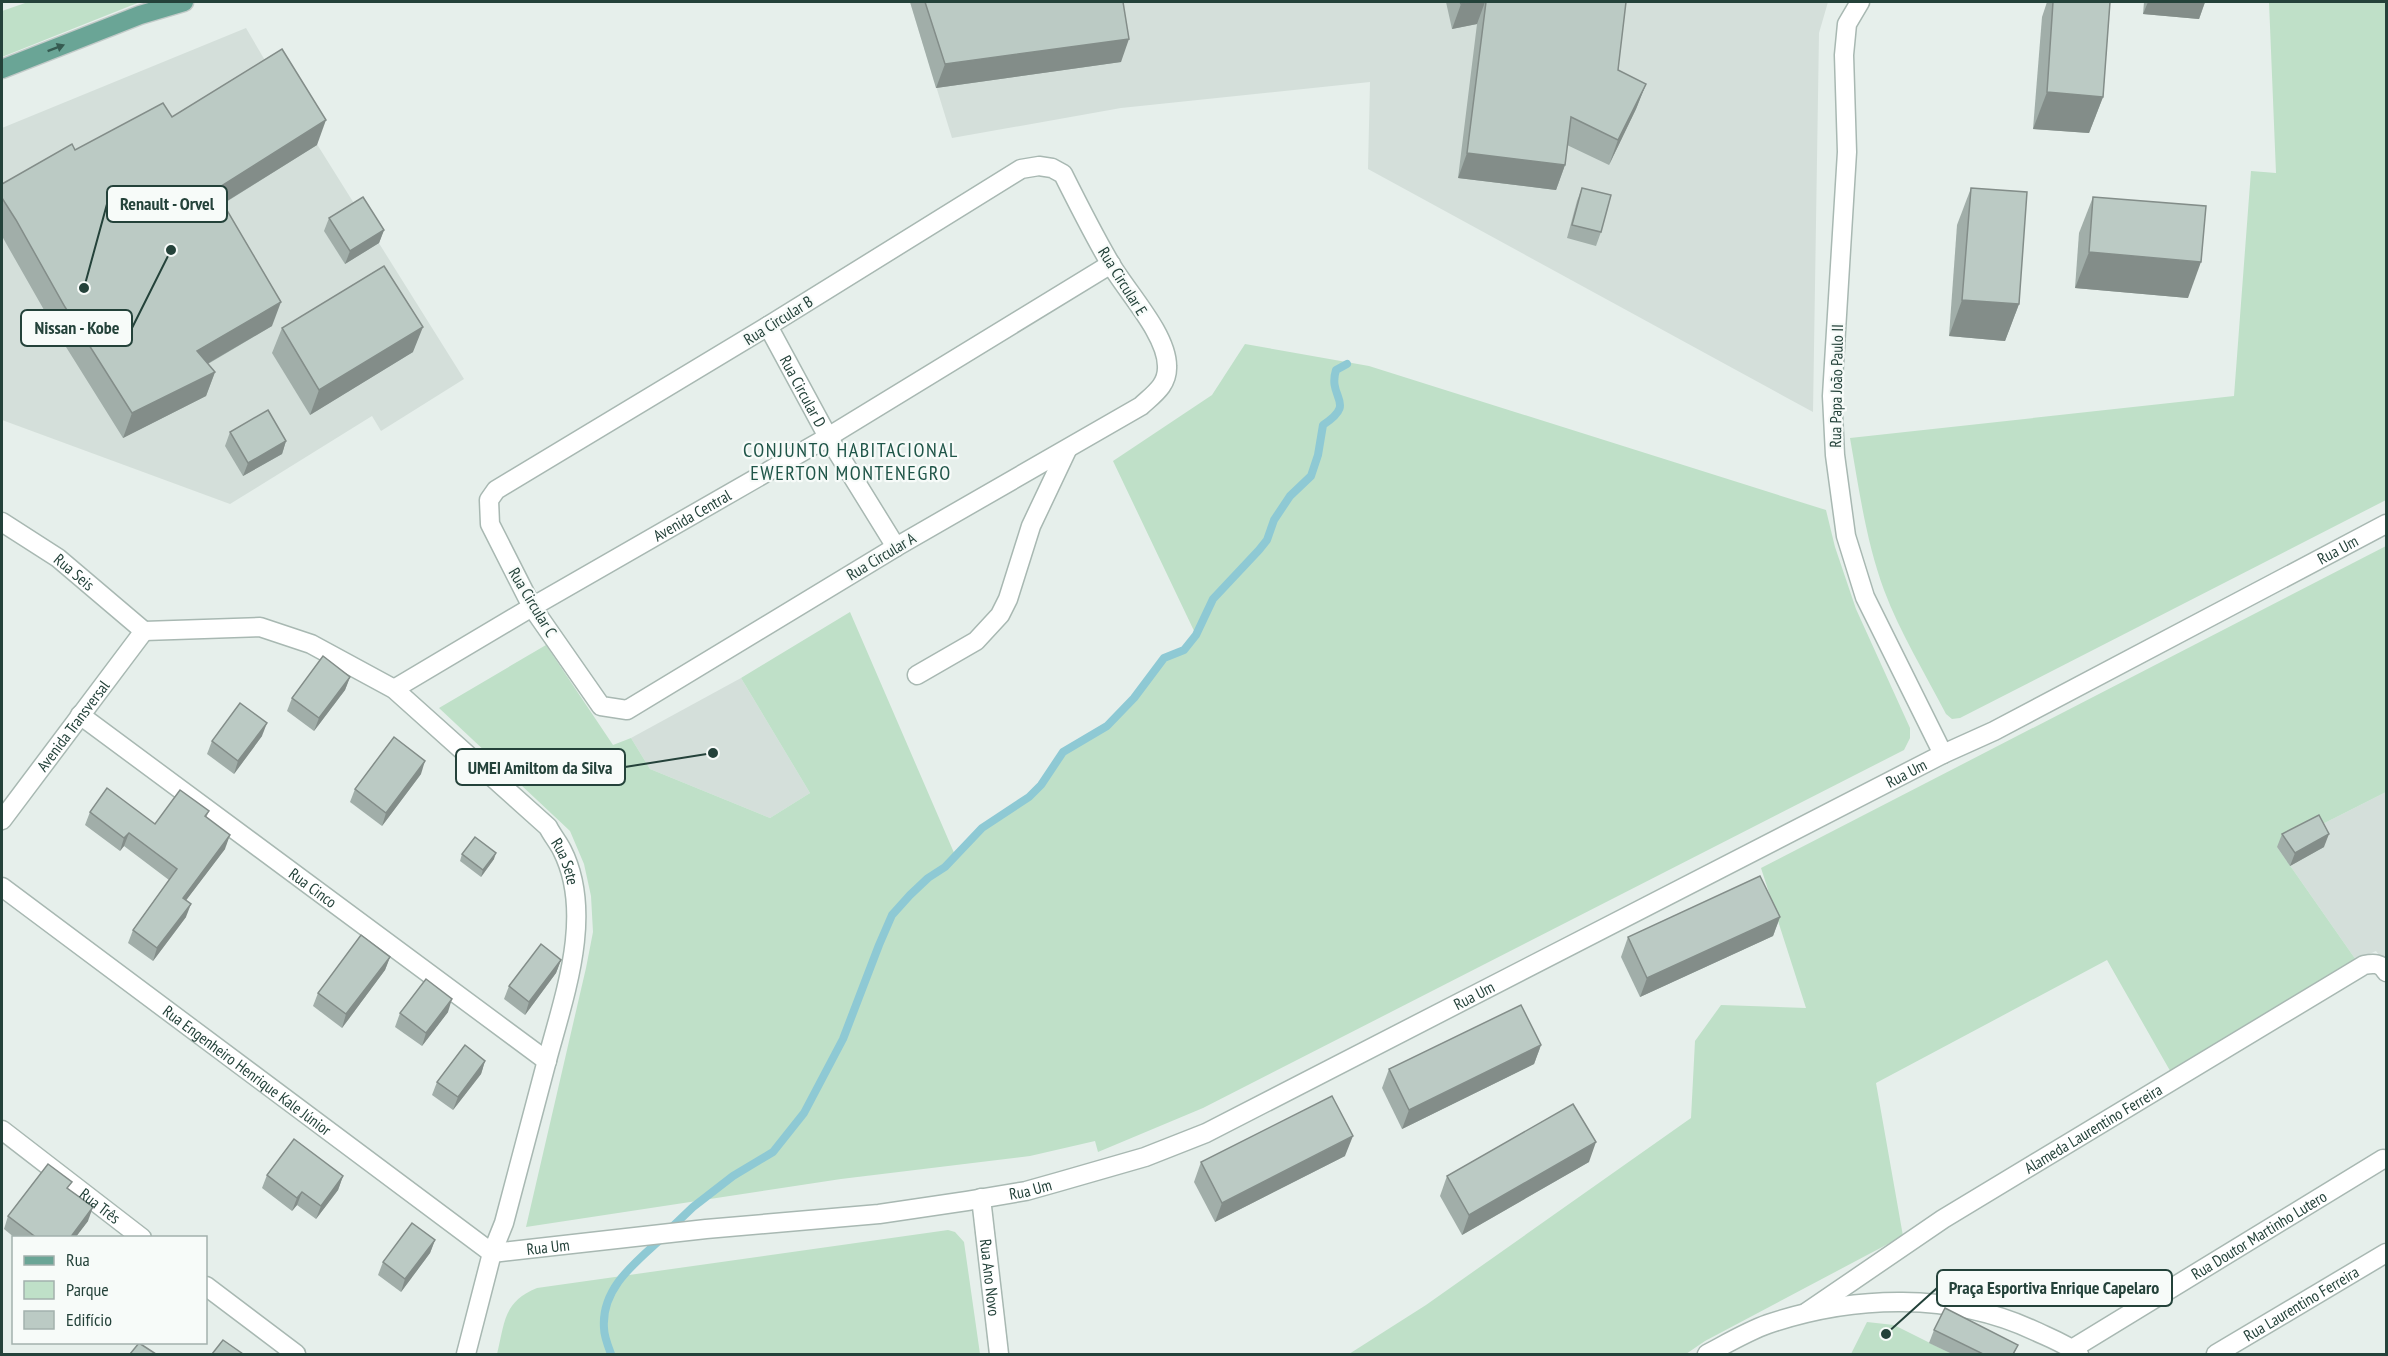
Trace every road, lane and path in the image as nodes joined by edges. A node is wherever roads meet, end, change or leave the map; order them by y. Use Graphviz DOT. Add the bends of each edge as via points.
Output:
graph roads {
  1 [pos="184,2"];
  2 [pos="1860,2"];
  3 [pos="2,69"];
  4 [pos="1063,174"];
  5 [pos="1111,264"];
  6 [pos="768,326"];
  7 [pos="1158,390"];
  8 [pos="828,436"];
  9 [pos="1067,450"];
  10 [pos="496,490"];
  11 [pos="2,522"];
  12 [pos="2386,524"];
  13 [pos="896,547"];
  14 [pos="532,607"];
  15 [pos="144,631"];
  16 [pos="917,675"];
  17 [pos="394,689"];
  18 [pos="601,706"];
  19 [pos="80,715"];
  20 [pos="1943,754"];
  21 [pos="2,820"];
  22 [pos="2,887"];
  23 [pos="2386,972"];
  24 [pos="547,1061"];
  25 [pos="2,1130"];
  26 [pos="2384,1159"];
  27 [pos="981,1198"];
  28 [pos="139,1236"];
  29 [pos="492,1252"];
  30 [pos="2386,1253"];
  31 [pos="207,1287"];
  32 [pos="1806,1312"];
  33 [pos="2076,1352"];
  34 [pos="296,1354"];
  35 [pos="466,1354"];
  36 [pos="999,1354"];
  37 [pos="1707,1354"];
  38 [pos="2216,1354"];
  3 -- 1 [label="main road, one-way" via="140,15"];
  2 -- 20 [label="street, Rua Papa João Paulo II" via="1847,24 1844,55 1847,152 1832,396 1835,454 1845,536 1865,597"];
  4 -- 5 [label="street, Rua Circular E"];
  4 -- 6 [label="street, Rua Circular B" via="1039,166 1021,169"];
  5 -- 7 [label="street, Rua Circular E" via="1165,346 1166,381"];
  5 -- 8 [label="street, Avenida Central"];
  6 -- 8 [label="street, Rua Circular D"];
  6 -- 10 [label="street, Rua Circular B"];
  7 -- 9 [label="street, Rua Circular A" via="1141,406"];
  8 -- 13 [label="street, Rua Circular D"];
  8 -- 14 [label="street, Avenida Central"];
  9 -- 13 [label="street, Rua Circular A"];
  9 -- 16 [label="street" via="1031,526 1000,615 976,641"];
  10 -- 14 [label="street, Rua Circular C" via="489,500 489,524"];
  11 -- 15 [label="street, Rua Seis" via="58,558"];
  12 -- 20 [label="street, Rua Um" via="1994,731"];
  13 -- 18 [label="street, Rua Circular A" via="627,710"];
  14 -- 17 [label="street, Avenida Central"];
  14 -- 18 [label="street, Rua Circular C"];
  15 -- 17 [label="street, Rua Sete" via="260,627 311,644"];
  15 -- 19 [label="street, Avenida Transversal"];
  17 -- 24 [label="street, Rua Sete" via="548,827 563,851 576,911 574,952"];
  19 -- 21 [label="street, Avenida Transversal"];
  19 -- 24 [label="street, Rua Cinco"];
  20 -- 27 [label="street, Rua Um" via="1206,1133 1105,1169 1026,1191"];
  22 -- 29 [label="street, Rua Engenheiro Henrique Kale Júnior"];
  23 -- 32 [label="street, Alameda Laurentino Ferreira" via="2374,963 2364,965 1943,1219"];
  24 -- 29 [label="street, Rua Sete" via="504,1223"];
  25 -- 28 [label="street, Rua Três"];
  26 -- 33 [label="street, Rua Doutor Martinho Lutero"];
  27 -- 29 [label="street, Rua Um" via="879,1214"];
  27 -- 36 [label="street, Rua Ano Novo"];
  29 -- 35 [label="street, Rua Sete"];
  30 -- 38 [label="street, Rua Laurentino Ferreira"];
  31 -- 34 [label="street"];
  32 -- 33 [label="street" via="1890,1302 1946,1305 1988,1312"];
  32 -- 37 [label="street" via="1766,1325"];
}
